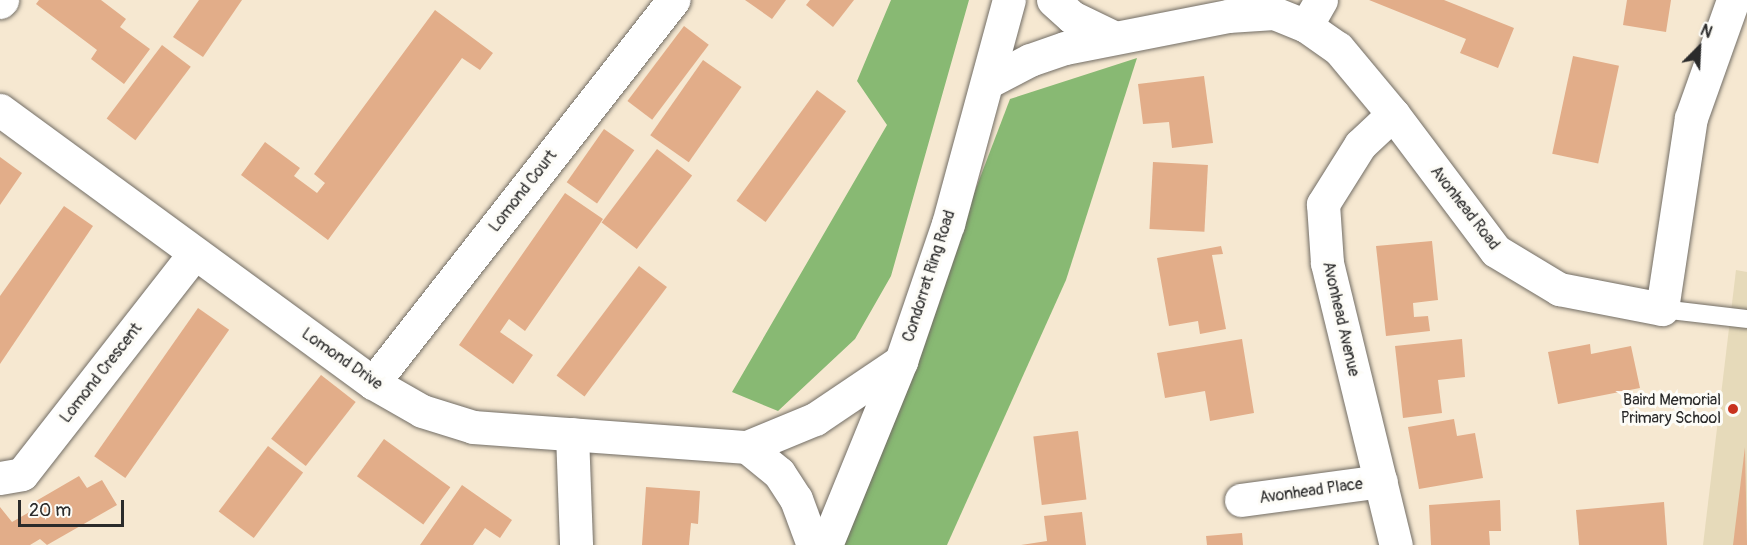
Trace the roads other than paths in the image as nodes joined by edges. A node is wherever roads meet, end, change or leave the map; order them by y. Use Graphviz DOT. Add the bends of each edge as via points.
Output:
graph roads {
  1 [pos="673,0"];
  2 [pos="1009,0"];
  3 [pos="1053,0"];
  4 [pos="1733,0"];
  5 [pos="1313,13"];
  6 [pos="1113,37"];
  7 [pos="988,82"];
  8 [pos="0,110"];
  9 [pos="1393,114"];
  10 [pos="194,254"];
  11 [pos="1662,309"];
  12 [pos="1747,319"];
  13 [pos="901,361"];
  14 [pos="373,383"];
  15 [pos="572,434"];
  16 [pos="747,447"];
  17 [pos="0,478"];
  18 [pos="1381,481"];
  19 [pos="1241,500"];
  20 [pos="576,545"];
  21 [pos="813,545"];
  22 [pos="826,545"];
  23 [pos="1396,545"];
  1 -- 14 [label="street, Lomond Court"];
  2 -- 7 [label="street, Condorrat Ring Road"];
  3 -- 6 [label="street" via="1072,17"];
  4 -- 11 [label="street" via="1690,118"];
  5 -- 6 [label="street, Avonhead Road" via="1274,13"];
  5 -- 9 [label="street, Avonhead Road"];
  6 -- 7 [label="street, Avonhead Road" via="1030,60"];
  7 -- 13 [label="street, Condorrat Ring Road" via="948,224"];
  8 -- 10 [label="street, Lomond Drive"];
  9 -- 11 [label="street, Avonhead Road" via="1496,251 1559,289"];
  9 -- 18 [label="street, Avonhead Avenue" via="1360,145 1323,204 1327,263"];
  10 -- 14 [label="street, Lomond Drive"];
  10 -- 17 [label="street, Lomond Crescent" via="22,474"];
  11 -- 12 [label="lane"];
  13 -- 16 [label="street" via="815,419"];
  13 -- 22 [label="street, Condorrat Ring Road"];
  14 -- 15 [label="street, Lomond Drive" via="422,411 473,427"];
  15 -- 16 [label="street, Lomond Drive"];
  15 -- 20 [label="street"];
  16 -- 21 [label="street" via="779,472 796,499"];
  18 -- 19 [label="street, Avonhead Place"];
  18 -- 23 [label="street, Avonhead Avenue"];
}
